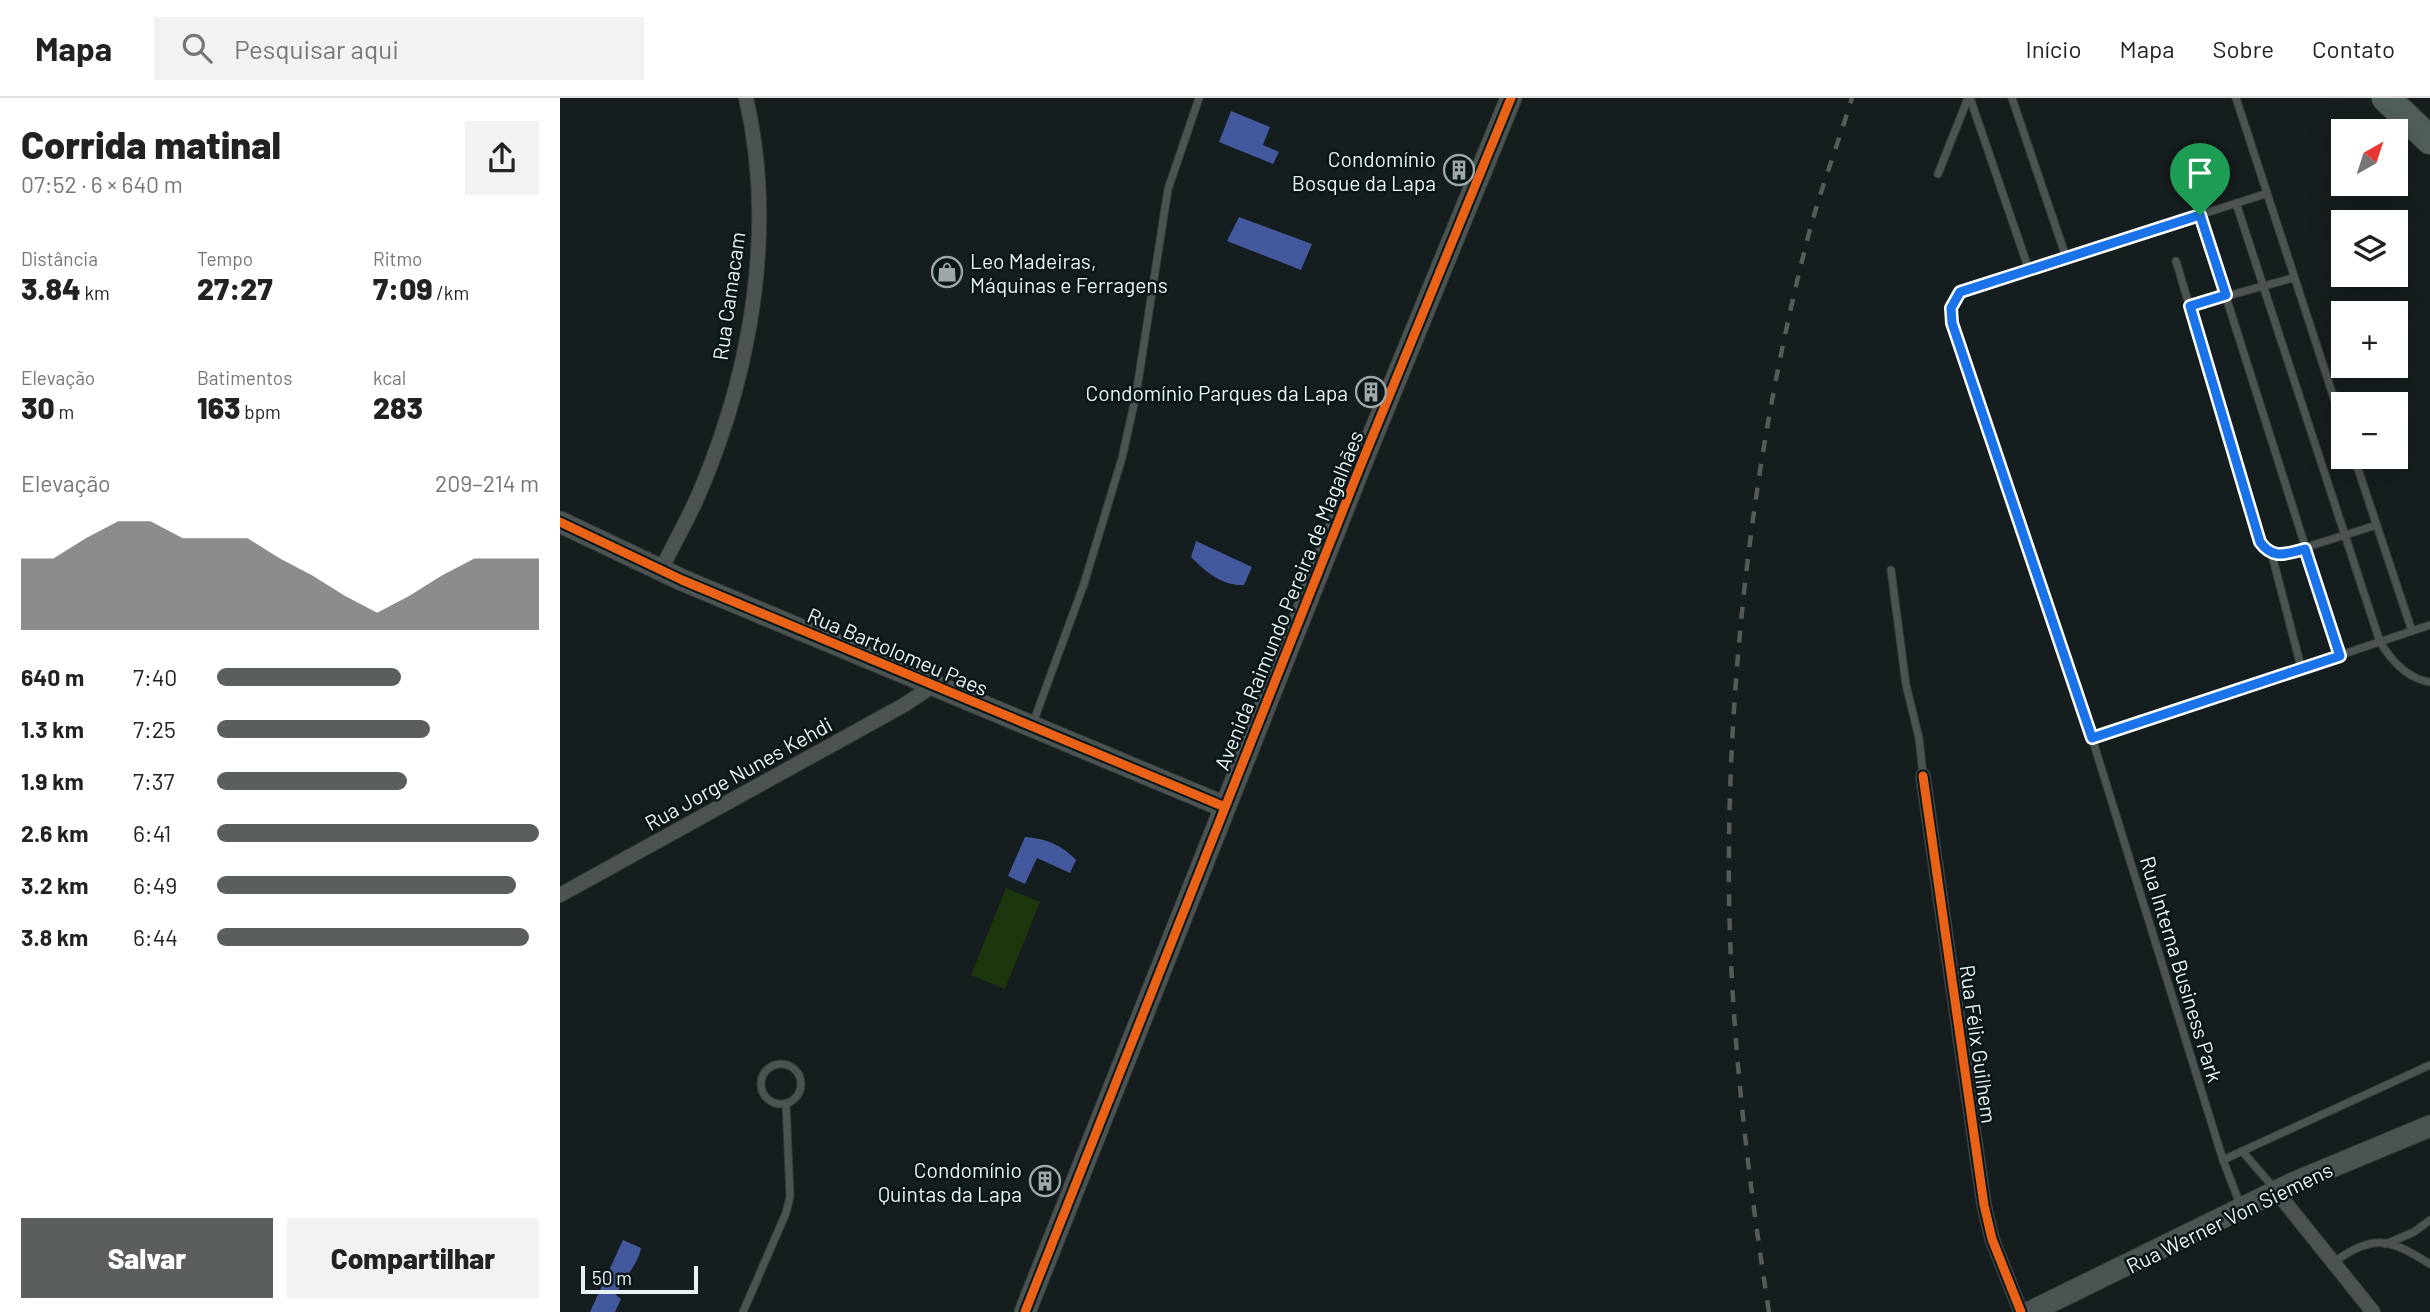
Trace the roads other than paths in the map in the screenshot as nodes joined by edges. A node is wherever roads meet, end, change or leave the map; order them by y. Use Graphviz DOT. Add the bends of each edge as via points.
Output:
graph roads {
  1 [pos="746,98"];
  2 [pos="1199,98"];
  3 [pos="1511,98"];
  4 [pos="1969,98"];
  5 [pos="2012,98"];
  6 [pos="2236,98"];
  7 [pos="2386,98"];
  8 [pos="2430,140"];
  9 [pos="1938,174"];
  10 [pos="2265,194"];
  11 [pos="2236,203"];
  12 [pos="2200,215"];
  13 [pos="2066,257"];
  14 [pos="2176,261"];
  15 [pos="2029,270"];
  16 [pos="2294,278"];
  17 [pos="2264,285"];
  18 [pos="2226,295"];
  19 [pos="2190,306"];
  20 [pos="2332,392"];
  21 [pos="2358,469"];
  22 [pos="561,524"];
  23 [pos="2376,525"];
  24 [pos="2344,536"];
  25 [pos="2305,549"];
  26 [pos="2273,555"];
  27 [pos="661,570"];
  28 [pos="1891,570"];
  29 [pos="2430,625"];
  30 [pos="2412,631"];
  31 [pos="2380,642"];
  32 [pos="2340,656"];
  33 [pos="2301,667"];
  34 [pos="2430,682"];
  35 [pos="934,685"];
  36 [pos="1032,726"];
  37 [pos="2092,738"];
  38 [pos="1923,776"];
  39 [pos="1225,807"];
  40 [pos="560,895"];
  41 [pos="2430,1065"];
  42 [pos="786,1104"];
  43 [pos="2430,1126"];
  44 [pos="2242,1151"];
  45 [pos="2223,1160"];
  46 [pos="2276,1191"];
  47 [pos="2242,1209"];
  48 [pos="2430,1220"];
  49 [pos="2385,1244"];
  50 [pos="2333,1263"];
  51 [pos="2430,1264"];
  52 [pos="743,1312"];
  53 [pos="1025,1312"];
  54 [pos="2021,1312"];
  55 [pos="2030,1312"];
  56 [pos="2373,1312"];
  1 -- 27 [label="street, Rua Camacam" via="759,226 748,337 701,490"];
  2 -- 36 [label="lane" via="1168,189 1122,458 1084,584"];
  3 -- 39 [label="street, Avenida Raimundo Pereira de Magalhães"];
  4 -- 9 [label="lane"];
  4 -- 15 [label="lane"];
  5 -- 13 [label="lane"];
  6 -- 10 [label="lane"];
  7 -- 8 [label="highway"];
  10 -- 11 [label="lane"];
  10 -- 16 [label="lane"];
  11 -- 12 [label="lane"];
  11 -- 17 [label="lane"];
  12 -- 13 [label="lane"];
  12 -- 18 [label="lane"];
  13 -- 15 [label="lane"];
  14 -- 19 [label="lane"];
  15 -- 37 [label="lane, Rua Interna Business Park" via="1960,292 1951,308 1952,323"];
  16 -- 17 [label="lane"];
  16 -- 20 [label="lane"];
  17 -- 18 [label="lane"];
  17 -- 24 [label="lane"];
  18 -- 19 [label="lane"];
  18 -- 25 [label="lane"];
  19 -- 26 [label="lane" via="2260,542"];
  21 -- 23 [label="lane"];
  22 -- 27 [label="street, Rua Bartolomeu Paes"];
  23 -- 24 [label="lane"];
  23 -- 30 [label="lane"];
  24 -- 25 [label="lane"];
  24 -- 31 [label="lane"];
  25 -- 26 [label="lane"];
  25 -- 32 [label="lane"];
  26 -- 33 [label="lane"];
  27 -- 35 [label="street, Rua Bartolomeu Paes"];
  28 -- 38 [label="lane, Rua Félix Guilhem"];
  29 -- 30 [label="lane"];
  30 -- 31 [label="lane"];
  31 -- 32 [label="lane"];
  31 -- 34 [label="lane" via="2399,666"];
  32 -- 33 [label="lane"];
  33 -- 37 [label="lane"];
  35 -- 36 [label="street, Rua Bartolomeu Paes"];
  35 -- 40 [label="street, Rua Jorge Nunes Kehdi"];
  36 -- 39 [label="street, Rua Bartolomeu Paes"];
  37 -- 45 [label="lane, Rua Interna Business Park"];
  38 -- 54 [label="street, Rua Félix Guilhem" via="1984,1205 1992,1239"];
  39 -- 53 [label="street, Avenida Raimundo Pereira de Magalhães"];
  41 -- 44 [label="lane"];
  42 -- 42 [label="lane" via="797,1096 800,1076 790,1066 777,1064 765,1072 761,1085 772,1102"];
  42 -- 52 [label="lane" via="790,1197"];
  43 -- 46 [label="street, Rua Werner Von Siemens"];
  44 -- 45 [label="lane"];
  44 -- 46 [label="lane"];
  45 -- 47 [label="lane, Rua Interna Business Park"];
  46 -- 47 [label="street, Rua Werner Von Siemens"];
  46 -- 50 [label="street"];
  47 -- 55 [label="street, Rua Werner Von Siemens"];
  48 -- 49 [label="lane"];
  49 -- 50 [label="lane" via="2359,1244"];
  49 -- 51 [label="lane"];
  50 -- 56 [label="street"];
}
